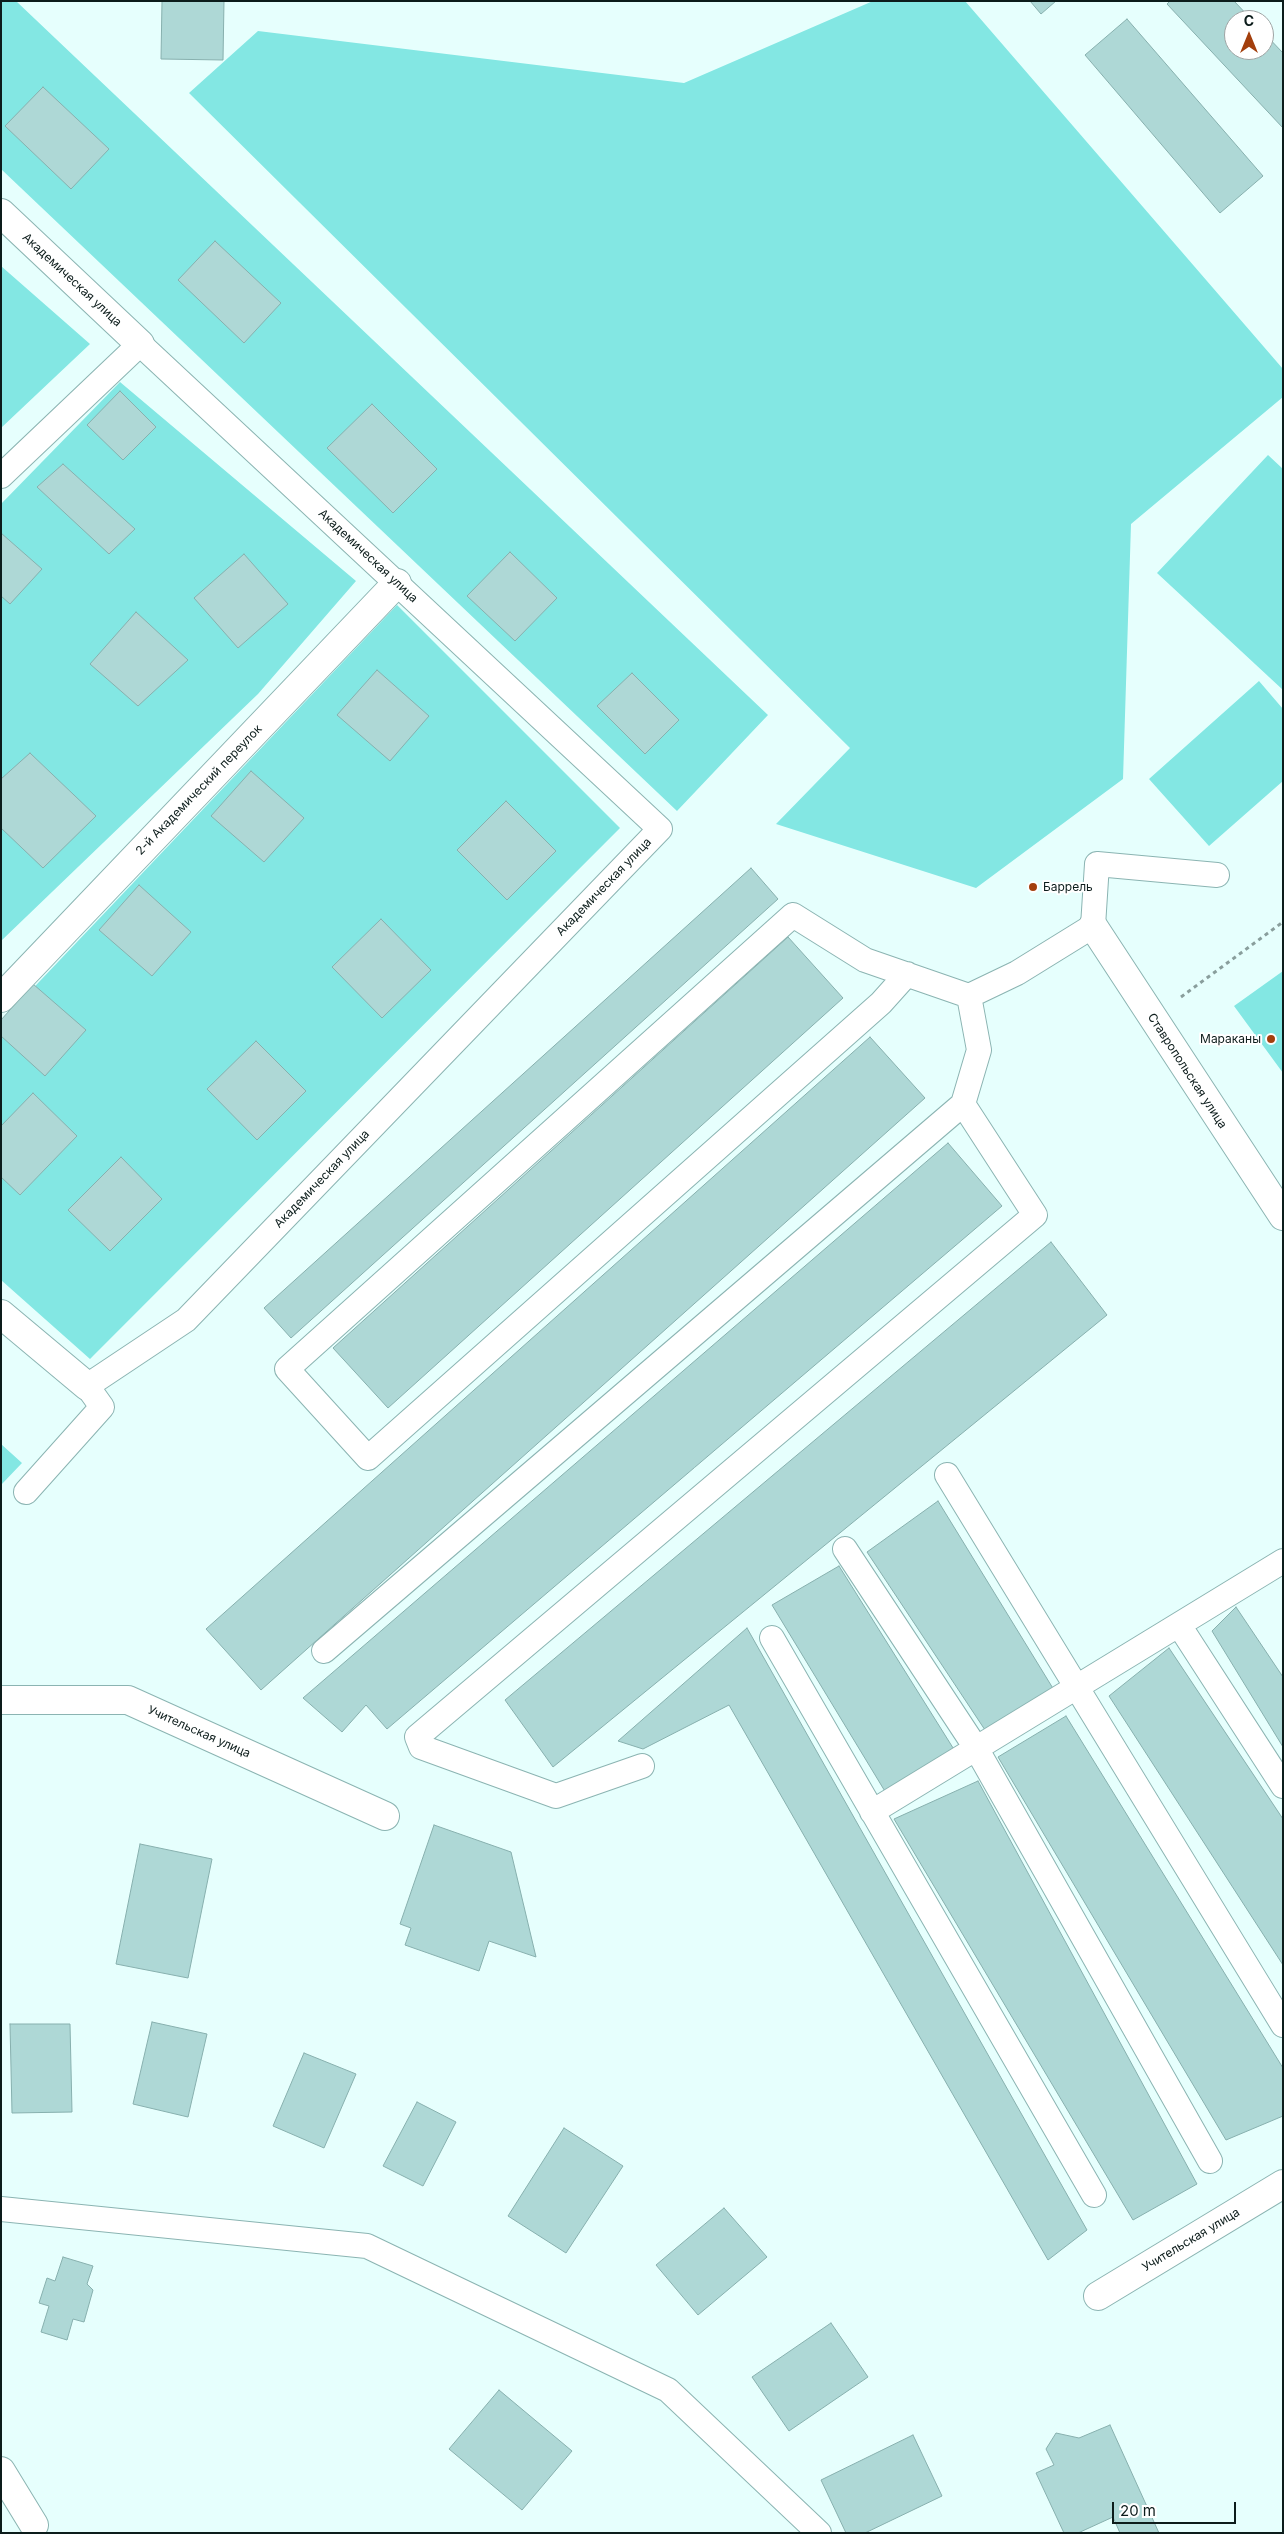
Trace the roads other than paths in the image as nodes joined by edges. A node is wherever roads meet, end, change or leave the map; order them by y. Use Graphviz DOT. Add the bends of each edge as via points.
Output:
graph roads {
  1 [pos="1,212"];
  2 [pos="140,344"];
  3 [pos="1,476"];
  4 [pos="397,583"];
  5 [pos="1217,875"];
  6 [pos="1093,926"];
  7 [pos="907,974"];
  8 [pos="969,996"];
  9 [pos="1,998"];
  10 [pos="963,1104"];
  11 [pos="1283,1216"];
  12 [pos="1,1314"];
  13 [pos="87,1386"];
  14 [pos="947,1475"];
  15 [pos="26,1492"];
  16 [pos="845,1549"];
  17 [pos="1283,1562"];
  18 [pos="1180,1624"];
  19 [pos="772,1638"];
  20 [pos="324,1651"];
  21 [pos="1078,1686"];
  22 [pos="1,1700"];
  23 [pos="976,1748"];
  24 [pos="642,1766"];
  25 [pos="1283,1786"];
  26 [pos="872,1812"];
  27 [pos="385,1816"];
  28 [pos="1283,2024"];
  29 [pos="1210,2161"];
  30 [pos="1283,2184"];
  31 [pos="1094,2195"];
  32 [pos="1,2209"];
  33 [pos="1098,2296"];
  34 [pos="1,2471"];
  35 [pos="38,2529"];
  36 [pos="819,2533"];
  1 -- 2 [label="street, Академическая улица"];
  2 -- 3 [label="lane"];
  2 -- 4 [label="lane, Академическая улица"];
  4 -- 9 [label="street, 2-й Академический переулок"];
  4 -- 13 [label="lane, Академическая улица" via="660,829 186,1320"];
  5 -- 6 [label="lane" via="1097,864"];
  6 -- 8 [label="lane" via="1017,973"];
  6 -- 11 [label="street, Ставропольская улица"];
  7 -- 7 [label="lane" via="864,960 793,916 286,1369 368,1458 881,1003"];
  7 -- 8 [label="lane"];
  8 -- 10 [label="lane" via="980,1050"];
  10 -- 20 [label="lane"];
  10 -- 24 [label="lane" via="1035,1215 417,1737 420,1747 556,1796"];
  12 -- 13 [label="street"];
  13 -- 15 [label="lane" via="102,1407"];
  14 -- 21 [label="lane"];
  16 -- 23 [label="lane"];
  17 -- 18 [label="lane"];
  18 -- 21 [label="lane"];
  18 -- 25 [label="lane"];
  19 -- 26 [label="lane"];
  21 -- 23 [label="lane"];
  21 -- 28 [label="lane"];
  22 -- 27 [label="street, Учительская улица" via="128,1700"];
  23 -- 26 [label="lane"];
  23 -- 29 [label="lane"];
  26 -- 31 [label="lane"];
  30 -- 33 [label="street, Учительская улица"];
  32 -- 36 [label="lane" via="367,2246 668,2390"];
  34 -- 35 [label="street"];
}
